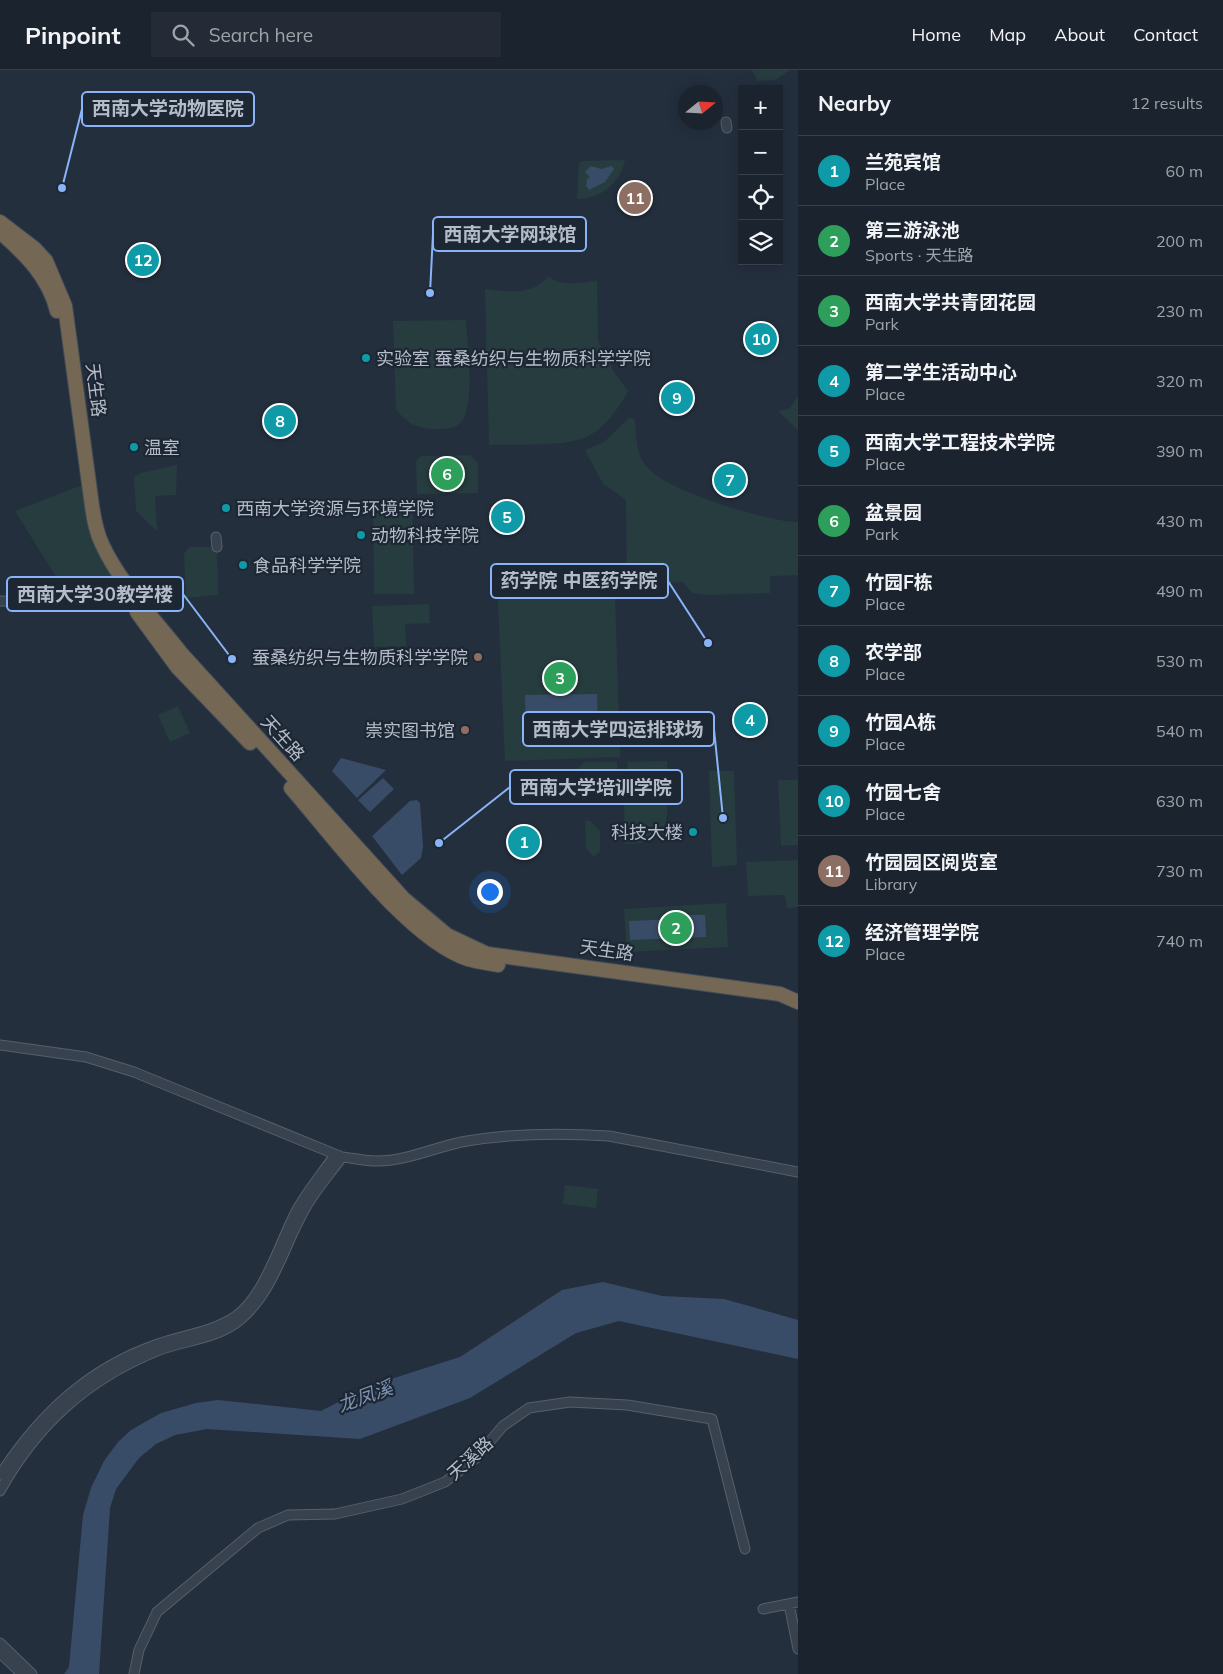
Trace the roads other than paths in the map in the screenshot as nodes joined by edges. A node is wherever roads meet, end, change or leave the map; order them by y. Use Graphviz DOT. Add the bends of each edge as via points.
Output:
graph roads {
  1 [pos="0,222"];
  2 [pos="0,232"];
  3 [pos="126,595"];
  4 [pos="0,601"];
  5 [pos="798,1002"];
  6 [pos="798,1011"];
  7 [pos="0,1045"];
  8 [pos="339,1156"];
  9 [pos="798,1172"];
  10 [pos="0,1475"];
  11 [pos="0,1491"];
  12 [pos="745,1550"];
  13 [pos="793,1603"];
  14 [pos="763,1609"];
  15 [pos="0,1643"];
  16 [pos="798,1649"];
  17 [pos="0,1653"];
  18 [pos="22,1674"];
  19 [pos="32,1674"];
  20 [pos="134,1674"];
  1 -- 5 [label="highway, 天生路" via="46,261 66,306 92,506 99,536 109,558 181,653 404,899 447,935 487,954 780,994"];
  2 -- 3 [label="highway, 天生路" via="37,268 56,307 63,335 85,510 96,547"];
  3 -- 4 [label="street" via="60,602"];
  3 -- 6 [label="highway, 天生路" via="178,668 268,761 395,908 437,942 467,959 598,974 757,998 779,1002"];
  7 -- 8 [label="street" via="86,1057 134,1072"];
  8 -- 9 [label="street" via="393,1160 500,1136 578,1134 609,1136"];
  8 -- 10 [label="street" via="298,1207 249,1304 216,1327 157,1344 116,1362 78,1387 44,1415 21,1442"];
  8 -- 11 [label="street" via="305,1208 254,1308 218,1334 151,1354 119,1368 83,1392 28,1446"];
  12 -- 20 [label="street, 天溪路" via="712,1418 627,1405 570,1402 529,1408 503,1426 475,1459 444,1482 402,1499 335,1514 288,1515 258,1528 157,1612 139,1650"];
  13 -- 14 [label="street"];
  13 -- 16 [label="street"];
  15 -- 19 [label="street"];
  17 -- 18 [label="street"];
}
